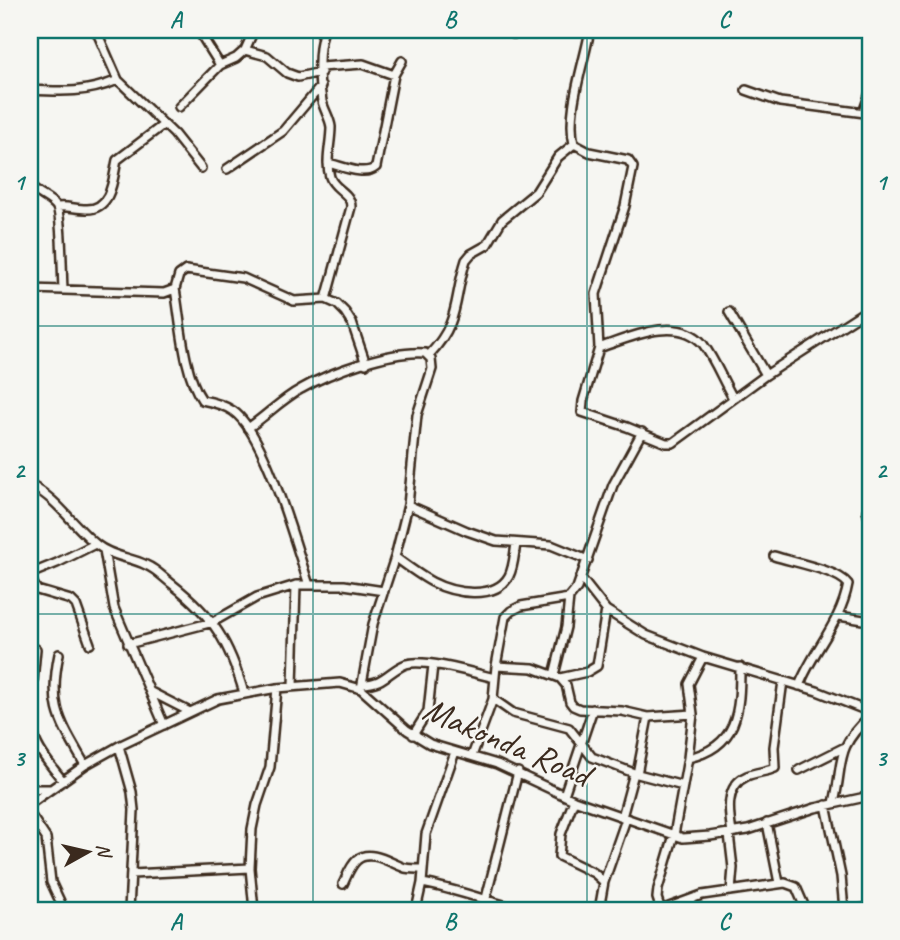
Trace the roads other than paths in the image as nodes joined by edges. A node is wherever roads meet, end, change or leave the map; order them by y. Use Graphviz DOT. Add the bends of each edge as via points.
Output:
graph roads {
  1 [pos="96,30"];
  2 [pos="198,30"];
  3 [pos="254,30"];
  4 [pos="324,30"];
  5 [pos="551,30"];
  6 [pos="590,30"];
  7 [pos="513,34"];
  8 [pos="245,50"];
  9 [pos="402,61"];
  10 [pos="220,65"];
  11 [pos="321,69"];
  12 [pos="394,75"];
  13 [pos="118,80"];
  14 [pos="321,85"];
  15 [pos="30,90"];
  16 [pos="746,90"];
  17 [pos="870,93"];
  18 [pos="179,107"];
  19 [pos="867,115"];
  20 [pos="163,125"];
  21 [pos="574,144"];
  22 [pos="328,163"];
  23 [pos="201,168"];
  24 [pos="227,169"];
  25 [pos="30,186"];
  26 [pos="58,207"];
  27 [pos="30,289"];
  28 [pos="63,289"];
  29 [pos="175,289"];
  30 [pos="326,299"];
  31 [pos="870,308"];
  32 [pos="729,312"];
  33 [pos="599,348"];
  34 [pos="429,355"];
  35 [pos="366,364"];
  36 [pos="766,375"];
  37 [pos="733,398"];
  38 [pos="248,428"];
  39 [pos="642,432"];
  40 [pos="30,485"];
  41 [pos="408,505"];
  42 [pos="867,511"];
  43 [pos="870,522"];
  44 [pos="94,544"];
  45 [pos="516,544"];
  46 [pos="104,550"];
  47 [pos="774,556"];
  48 [pos="395,557"];
  49 [pos="589,560"];
  50 [pos="30,576"];
  51 [pos="580,577"];
  52 [pos="296,585"];
  53 [pos="309,585"];
  54 [pos="384,591"];
  55 [pos="569,598"];
  56 [pos="606,610"];
  57 [pos="839,616"];
  58 [pos="870,621"];
  59 [pos="214,622"];
  60 [pos="90,643"];
  61 [pos="128,644"];
  62 [pos="36,649"];
  63 [pos="59,654"];
  64 [pos="703,657"];
  65 [pos="433,665"];
  66 [pos="496,666"];
  67 [pos="740,667"];
  68 [pos="557,677"];
  69 [pos="494,678"];
  70 [pos="783,681"];
  71 [pos="293,686"];
  72 [pos="799,686"];
  73 [pos="362,687"];
  74 [pos="277,688"];
  75 [pos="151,692"];
  76 [pos="244,693"];
  77 [pos="493,699"];
  78 [pos="593,709"];
  79 [pos="190,712"];
  80 [pos="693,714"];
  81 [pos="870,714"];
  82 [pos="648,717"];
  83 [pos="163,725"];
  84 [pos="413,735"];
  85 [pos="582,745"];
  86 [pos="119,746"];
  87 [pos="843,748"];
  88 [pos="455,752"];
  89 [pos="472,755"];
  90 [pos="688,758"];
  91 [pos="85,765"];
  92 [pos="799,770"];
  93 [pos="519,772"];
  94 [pos="636,773"];
  95 [pos="63,780"];
  96 [pos="683,786"];
  97 [pos="30,789"];
  98 [pos="51,789"];
  99 [pos="564,794"];
  100 [pos="870,796"];
  101 [pos="574,800"];
  102 [pos="30,804"];
  103 [pos="830,804"];
  104 [pos="30,814"];
  105 [pos="624,818"];
  106 [pos="767,823"];
  107 [pos="730,834"];
  108 [pos="674,835"];
  109 [pos="250,868"];
  110 [pos="422,869"];
  111 [pos="132,874"];
  112 [pos="604,882"];
  113 [pos="422,883"];
  114 [pos="779,883"];
  115 [pos="343,884"];
  116 [pos="731,891"];
  117 [pos="484,906"];
  118 [pos="870,907"];
  119 [pos="64,910"];
  120 [pos="129,910"];
  121 [pos="254,910"];
  122 [pos="416,910"];
  123 [pos="522,910"];
  124 [pos="599,910"];
  125 [pos="661,910"];
  126 [pos="806,910"];
  127 [pos="844,910"];
  128 [pos="855,910"];
  1 -- 13 [label="street"];
  2 -- 10 [label="street"];
  3 -- 8 [label="street"];
  4 -- 11 [label="street"];
  5 -- 7 [label="street"];
  6 -- 21 [label="street" via="574,110"];
  8 -- 10 [label="street"];
  8 -- 11 [label="street" via="267,57 298,77"];
  9 -- 12 [label="street"];
  10 -- 18 [label="street"];
  11 -- 12 [label="street" via="363,64"];
  11 -- 14 [label="street"];
  12 -- 22 [label="street" via="376,167 366,172"];
  13 -- 15 [label="street" via="74,92"];
  13 -- 20 [label="street"];
  14 -- 22 [label="street" via="331,125"];
  14 -- 24 [label="street" via="284,131"];
  16 -- 19 [label="street" via="780,102"];
  17 -- 19 [label="street"];
  20 -- 23 [label="street"];
  20 -- 26 [label="street" via="117,160 111,191 97,208"];
  21 -- 33 [label="street" via="628,160 633,167 596,294"];
  21 -- 34 [label="street" via="558,157 536,192 502,220 494,238 466,260 452,323"];
  22 -- 30 [label="street" via="331,181 349,197 351,207"];
  25 -- 26 [label="street"];
  26 -- 28 [label="street"];
  27 -- 28 [label="street"];
  28 -- 29 [label="street" via="164,293"];
  29 -- 30 [label="street" via="183,271 196,271 243,278 294,301"];
  29 -- 38 [label="street" via="195,391 202,400 234,412"];
  30 -- 35 [label="street" via="345,312"];
  31 -- 36 [label="street"];
  32 -- 36 [label="street"];
  33 -- 37 [label="street" via="654,331 684,331 702,343"];
  33 -- 39 [label="street" via="582,412"];
  34 -- 35 [label="street" via="401,353"];
  34 -- 41 [label="street" via="432,369 417,415"];
  35 -- 38 [label="street" via="301,388"];
  36 -- 37 [label="street"];
  37 -- 39 [label="street" via="673,443"];
  38 -- 53 [label="street" via="269,468"];
  39 -- 49 [label="street" via="613,485"];
  40 -- 44 [label="street" via="50,497"];
  41 -- 45 [label="street" via="467,531"];
  41 -- 48 [label="street"];
  42 -- 43 [label="street"];
  44 -- 46 [label="street"];
  44 -- 50 [label="street"];
  45 -- 48 [label="street" via="514,563 503,584 474,593 434,583"];
  45 -- 49 [label="street" via="551,545"];
  46 -- 59 [label="street" via="147,565 192,598"];
  46 -- 61 [label="street" via="114,608"];
  47 -- 57 [label="street" via="847,581"];
  48 -- 54 [label="street"];
  49 -- 51 [label="street"];
  50 -- 60 [label="street" via="37,590 60,595 76,606"];
  51 -- 55 [label="street"];
  51 -- 56 [label="street"];
  52 -- 53 [label="street"];
  52 -- 59 [label="street" via="257,597"];
  52 -- 71 [label="street"];
  53 -- 54 [label="street"];
  54 -- 73 [label="street" via="368,642"];
  55 -- 66 [label="street" via="511,611 505,617"];
  55 -- 68 [label="street"];
  56 -- 64 [label="street" via="646,635"];
  56 -- 68 [label="street" via="597,666"];
  57 -- 58 [label="street"];
  57 -- 72 [label="street" via="807,664"];
  59 -- 61 [label="street"];
  59 -- 76 [label="street" via="236,665"];
  61 -- 75 [label="street"];
  62 -- 95 [label="street" via="34,737"];
  63 -- 91 [label="street" via="54,698"];
  64 -- 67 [label="street"];
  64 -- 80 [label="street" via="689,684"];
  65 -- 69 [label="street"];
  65 -- 73 [label="street" via="406,664 383,680"];
  65 -- 84 [label="street" via="428,711"];
  66 -- 68 [label="street" via="533,668"];
  66 -- 69 [label="street"];
  67 -- 70 [label="street"];
  67 -- 90 [label="street" via="737,708 728,736 704,754"];
  68 -- 78 [label="street" via="566,685 573,706"];
  69 -- 77 [label="street"];
  70 -- 72 [label="street"];
  70 -- 107 [label="street" via="775,768 738,783 730,798"];
  71 -- 73 [label="street" via="340,683"];
  71 -- 74 [label="street"];
  72 -- 81 [label="street"];
  73 -- 84 [label="street, Makonda Road"];
  74 -- 76 [label="street"];
  74 -- 109 [label="street" via="272,751 252,829"];
  75 -- 79 [label="street"];
  75 -- 83 [label="street"];
  76 -- 79 [label="street"];
  77 -- 85 [label="street" via="513,713 569,729"];
  77 -- 89 [label="street"];
  78 -- 82 [label="street"];
  78 -- 85 [label="street"];
  79 -- 83 [label="street"];
  80 -- 82 [label="street"];
  80 -- 90 [label="street"];
  81 -- 87 [label="street"];
  82 -- 94 [label="street"];
  83 -- 86 [label="street"];
  84 -- 88 [label="street, Makonda Road"];
  85 -- 94 [label="street" via="592,757"];
  85 -- 99 [label="street"];
  86 -- 91 [label="street"];
  86 -- 111 [label="street" via="135,810"];
  87 -- 92 [label="street"];
  87 -- 103 [label="street"];
  88 -- 89 [label="street, Makonda Road"];
  88 -- 110 [label="street" via="426,834"];
  89 -- 93 [label="street, Makonda Road"];
  90 -- 96 [label="street"];
  91 -- 95 [label="street"];
  93 -- 99 [label="street, Makonda Road"];
  93 -- 117 [label="street"];
  94 -- 96 [label="street"];
  94 -- 105 [label="street"];
  95 -- 98 [label="street"];
  96 -- 108 [label="street"];
  97 -- 98 [label="street"];
  98 -- 102 [label="street"];
  99 -- 101 [label="street, Makonda Road"];
  100 -- 103 [label="street, Makonda Road"];
  101 -- 105 [label="street, Makonda Road"];
  101 -- 112 [label="street" via="561,834 559,856"];
  103 -- 106 [label="street, Makonda Road"];
  103 -- 127 [label="street"];
  104 -- 119 [label="street" via="46,838 48,874"];
  105 -- 108 [label="street, Makonda Road"];
  105 -- 112 [label="street"];
  106 -- 107 [label="street, Makonda Road"];
  106 -- 114 [label="street"];
  107 -- 108 [label="street, Makonda Road"];
  107 -- 116 [label="street"];
  108 -- 125 [label="street" via="658,888"];
  109 -- 111 [label="street"];
  109 -- 121 [label="street"];
  110 -- 113 [label="street"];
  110 -- 115 [label="street" via="364,856"];
  111 -- 120 [label="street"];
  112 -- 124 [label="street"];
  113 -- 117 [label="street" via="464,893"];
  113 -- 122 [label="street"];
  114 -- 116 [label="street"];
  114 -- 126 [label="street" via="796,887"];
  116 -- 125 [label="street"];
  117 -- 123 [label="street"];
  118 -- 128 [label="street"];
}
